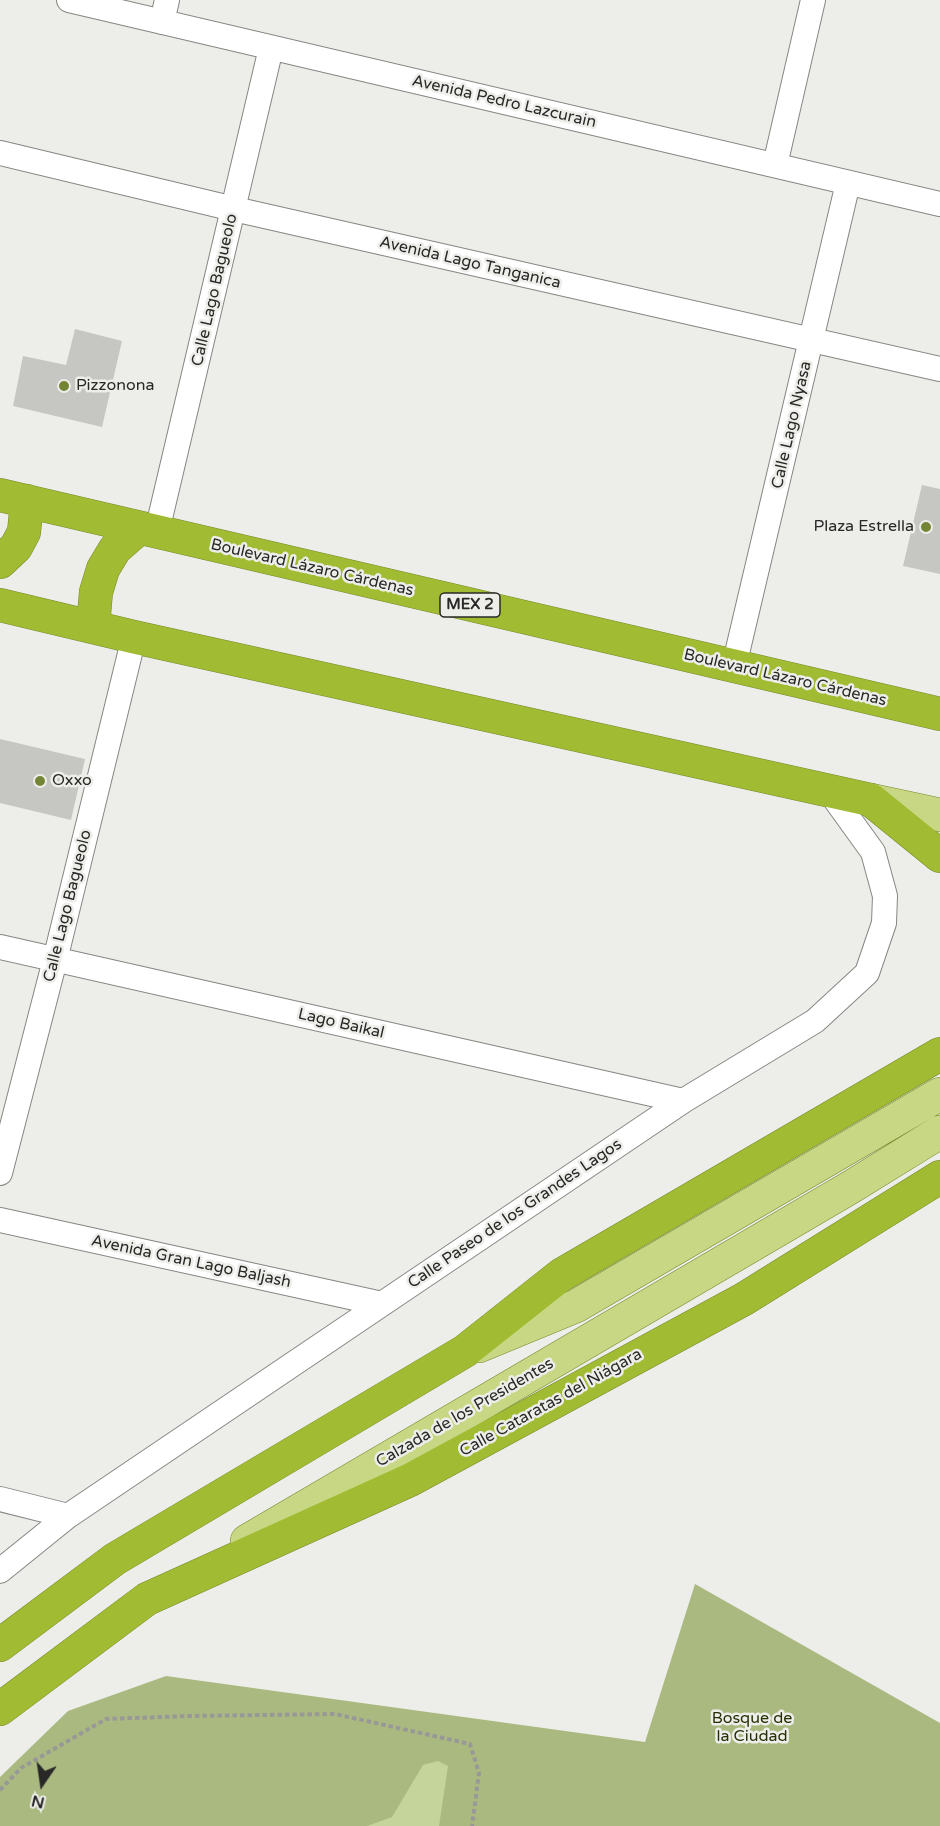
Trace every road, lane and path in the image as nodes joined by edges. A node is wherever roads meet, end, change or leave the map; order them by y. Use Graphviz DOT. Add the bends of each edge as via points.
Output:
graph roads {
  1 [pos="69,0"];
  2 [pos="813,0"];
  3 [pos="164,11"];
  4 [pos="271,48"];
  5 [pos="0,153"];
  6 [pos="775,165"];
  7 [pos="848,183"];
  8 [pos="940,204"];
  9 [pos="234,209"];
  10 [pos="812,340"];
  11 [pos="940,369"];
  12 [pos="13,498"];
  13 [pos="148,529"];
  14 [pos="0,562"];
  15 [pos="0,605"];
  16 [pos="93,627"];
  17 [pos="134,637"];
  18 [pos="734,666"];
  19 [pos="940,714"];
  20 [pos="829,791"];
  21 [pos="871,800"];
  22 [pos="940,815"];
  23 [pos="940,856"];
  24 [pos="0,946"];
  25 [pos="55,960"];
  26 [pos="940,1054"];
  27 [pos="940,1094"];
  28 [pos="683,1101"];
  29 [pos="940,1132"];
  30 [pos="0,1173"];
  31 [pos="940,1177"];
  32 [pos="0,1220"];
  33 [pos="382,1304"];
  34 [pos="465,1351"];
  35 [pos="0,1499"];
  36 [pos="68,1516"];
  37 [pos="0,1571"];
  38 [pos="147,1599"];
  39 [pos="0,1645"];
  40 [pos="0,1709"];
  41 [pos="0,1790"];
  42 [pos="472,1826"];
  1 -- 3 [label="street, Avenida Pedro Lazcurain"];
  2 -- 6 [label="street"];
  3 -- 4 [label="street, Avenida Pedro Lazcurain"];
  4 -- 6 [label="street, Avenida Pedro Lazcurain"];
  4 -- 9 [label="street, Calle Lago Bagueolo"];
  5 -- 9 [label="street, Avenida Lago Tanganica"];
  6 -- 7 [label="street, Avenida Pedro Lazcurain"];
  7 -- 8 [label="street, Avenida Pedro Lazcurain"];
  7 -- 10 [label="street, Calle Lago Nyasa"];
  9 -- 10 [label="street, Avenida Lago Tanganica"];
  9 -- 13 [label="street, Calle Lago Bagueolo"];
  10 -- 11 [label="street, Avenida Lago Tanganica"];
  10 -- 18 [label="street, Calle Lago Nyasa"];
  12 -- 13 [label="highway, Boulevard Lázaro Cárdenas / MEX 2"];
  12 -- 14 [label="highway" via="24,532 16,548"];
  13 -- 16 [label="highway" via="115,549 102,569"];
  13 -- 18 [label="highway, Boulevard Lázaro Cárdenas / MEX 2"];
  15 -- 16 [label="highway"];
  16 -- 17 [label="highway"];
  17 -- 20 [label="highway"];
  17 -- 25 [label="street, Calle Lago Bagueolo"];
  18 -- 19 [label="highway, Boulevard Lázaro Cárdenas / MEX 2"];
  20 -- 21 [label="highway"];
  20 -- 28 [label="street, Calle Paseo de los Grandes Lagos" via="873,852 885,896 884,923 867,973 815,1021"];
  21 -- 22 [label="main road"];
  21 -- 23 [label="highway"];
  24 -- 25 [label="street, Lago Baikal"];
  25 -- 28 [label="street, Lago Baikal"];
  25 -- 30 [label="street, Calle Lago Bagueolo"];
  26 -- 34 [label="highway" via="561,1275"];
  27 -- 34 [label="main road" via="576,1306"];
  28 -- 33 [label="street, Calle Paseo de los Grandes Lagos"];
  29 -- 38 [label="main road, Calzada de los Presidentes"];
  31 -- 38 [label="highway, Calle Cataratas del Niágara" via="744,1299 410,1480"];
  32 -- 33 [label="street, Avenida Gran Lago Baljash"];
  33 -- 36 [label="street, Calle Paseo de los Grandes Lagos"];
  34 -- 39 [label="highway" via="115,1559"];
  35 -- 36 [label="street"];
  36 -- 37 [label="street, Calle Paseo de los Grandes Lagos"];
  38 -- 40 [label="highway, Calzada de los Presidentes"];
  41 -- 42 [label="path" via="21,1768 106,1719 335,1714 470,1744 479,1773"];
}
